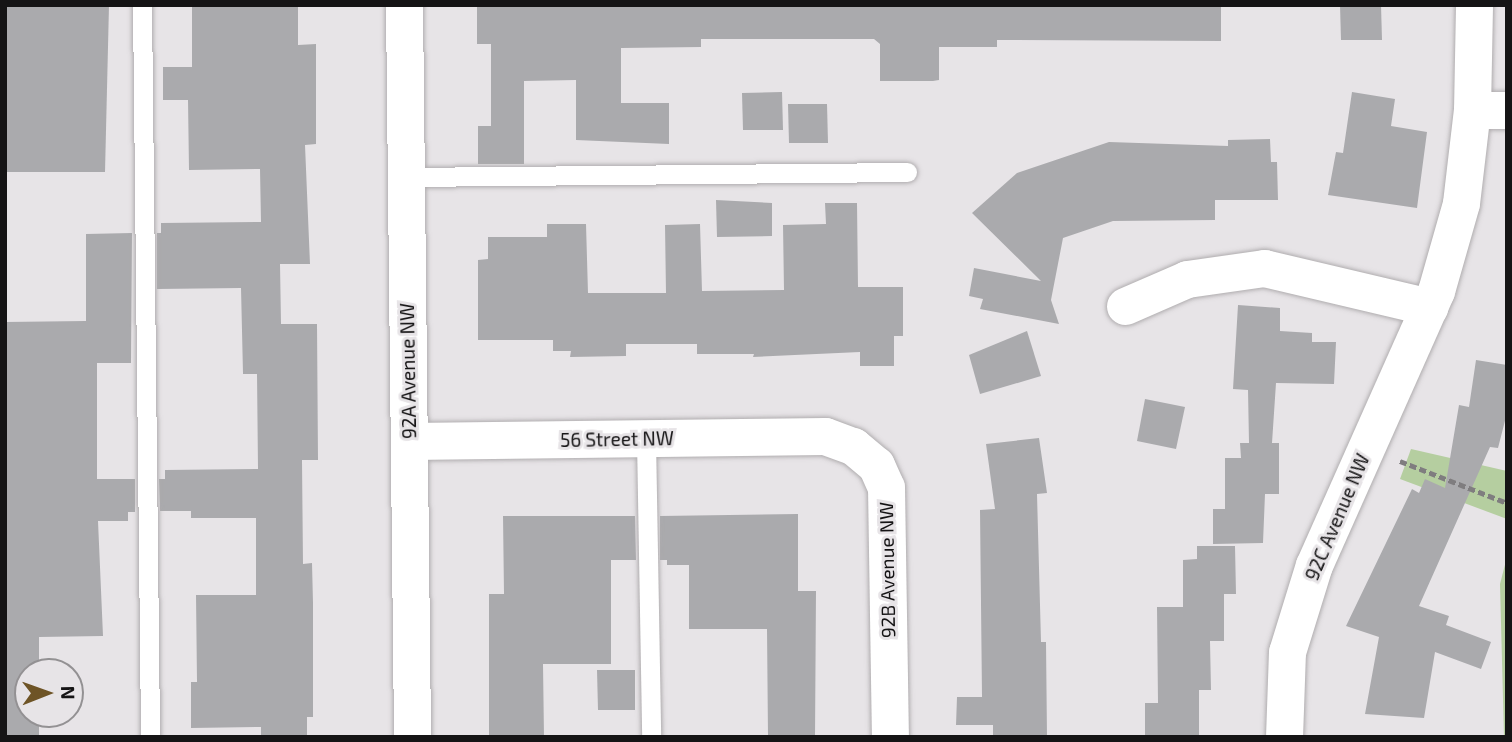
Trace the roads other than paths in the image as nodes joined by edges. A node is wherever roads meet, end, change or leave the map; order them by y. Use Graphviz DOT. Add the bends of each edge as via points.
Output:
graph roads {
  1 [pos="142,5"];
  2 [pos="404,5"];
  3 [pos="1474,5"];
  4 [pos="1489,110"];
  5 [pos="907,172"];
  6 [pos="405,177"];
  7 [pos="1125,306"];
  8 [pos="1429,307"];
  9 [pos="825,436"];
  10 [pos="646,439"];
  11 [pos="409,441"];
  12 [pos="150,737"];
  13 [pos="412,737"];
  14 [pos="652,737"];
  15 [pos="890,737"];
  16 [pos="1284,737"];
  1 -- 12 [label="lane"];
  2 -- 6 [label="street, 92A Avenue NW"];
  3 -- 4 [label="street, 92C Avenue NW"];
  4 -- 8 [label="street, 92C Avenue NW"];
  5 -- 6 [label="lane"];
  6 -- 11 [label="street, 92A Avenue NW"];
  7 -- 8 [label="street" via="1187,279 1264,268"];
  8 -- 16 [label="street, 92C Avenue NW" via="1314,565 1287,652"];
  9 -- 10 [label="street, 56 Street NW"];
  9 -- 15 [label="street, 92B Avenue NW" via="853,446 876,464 886,487"];
  10 -- 11 [label="street, 56 Street NW"];
  10 -- 14 [label="lane"];
  11 -- 13 [label="street, 92A Avenue NW"];
}
